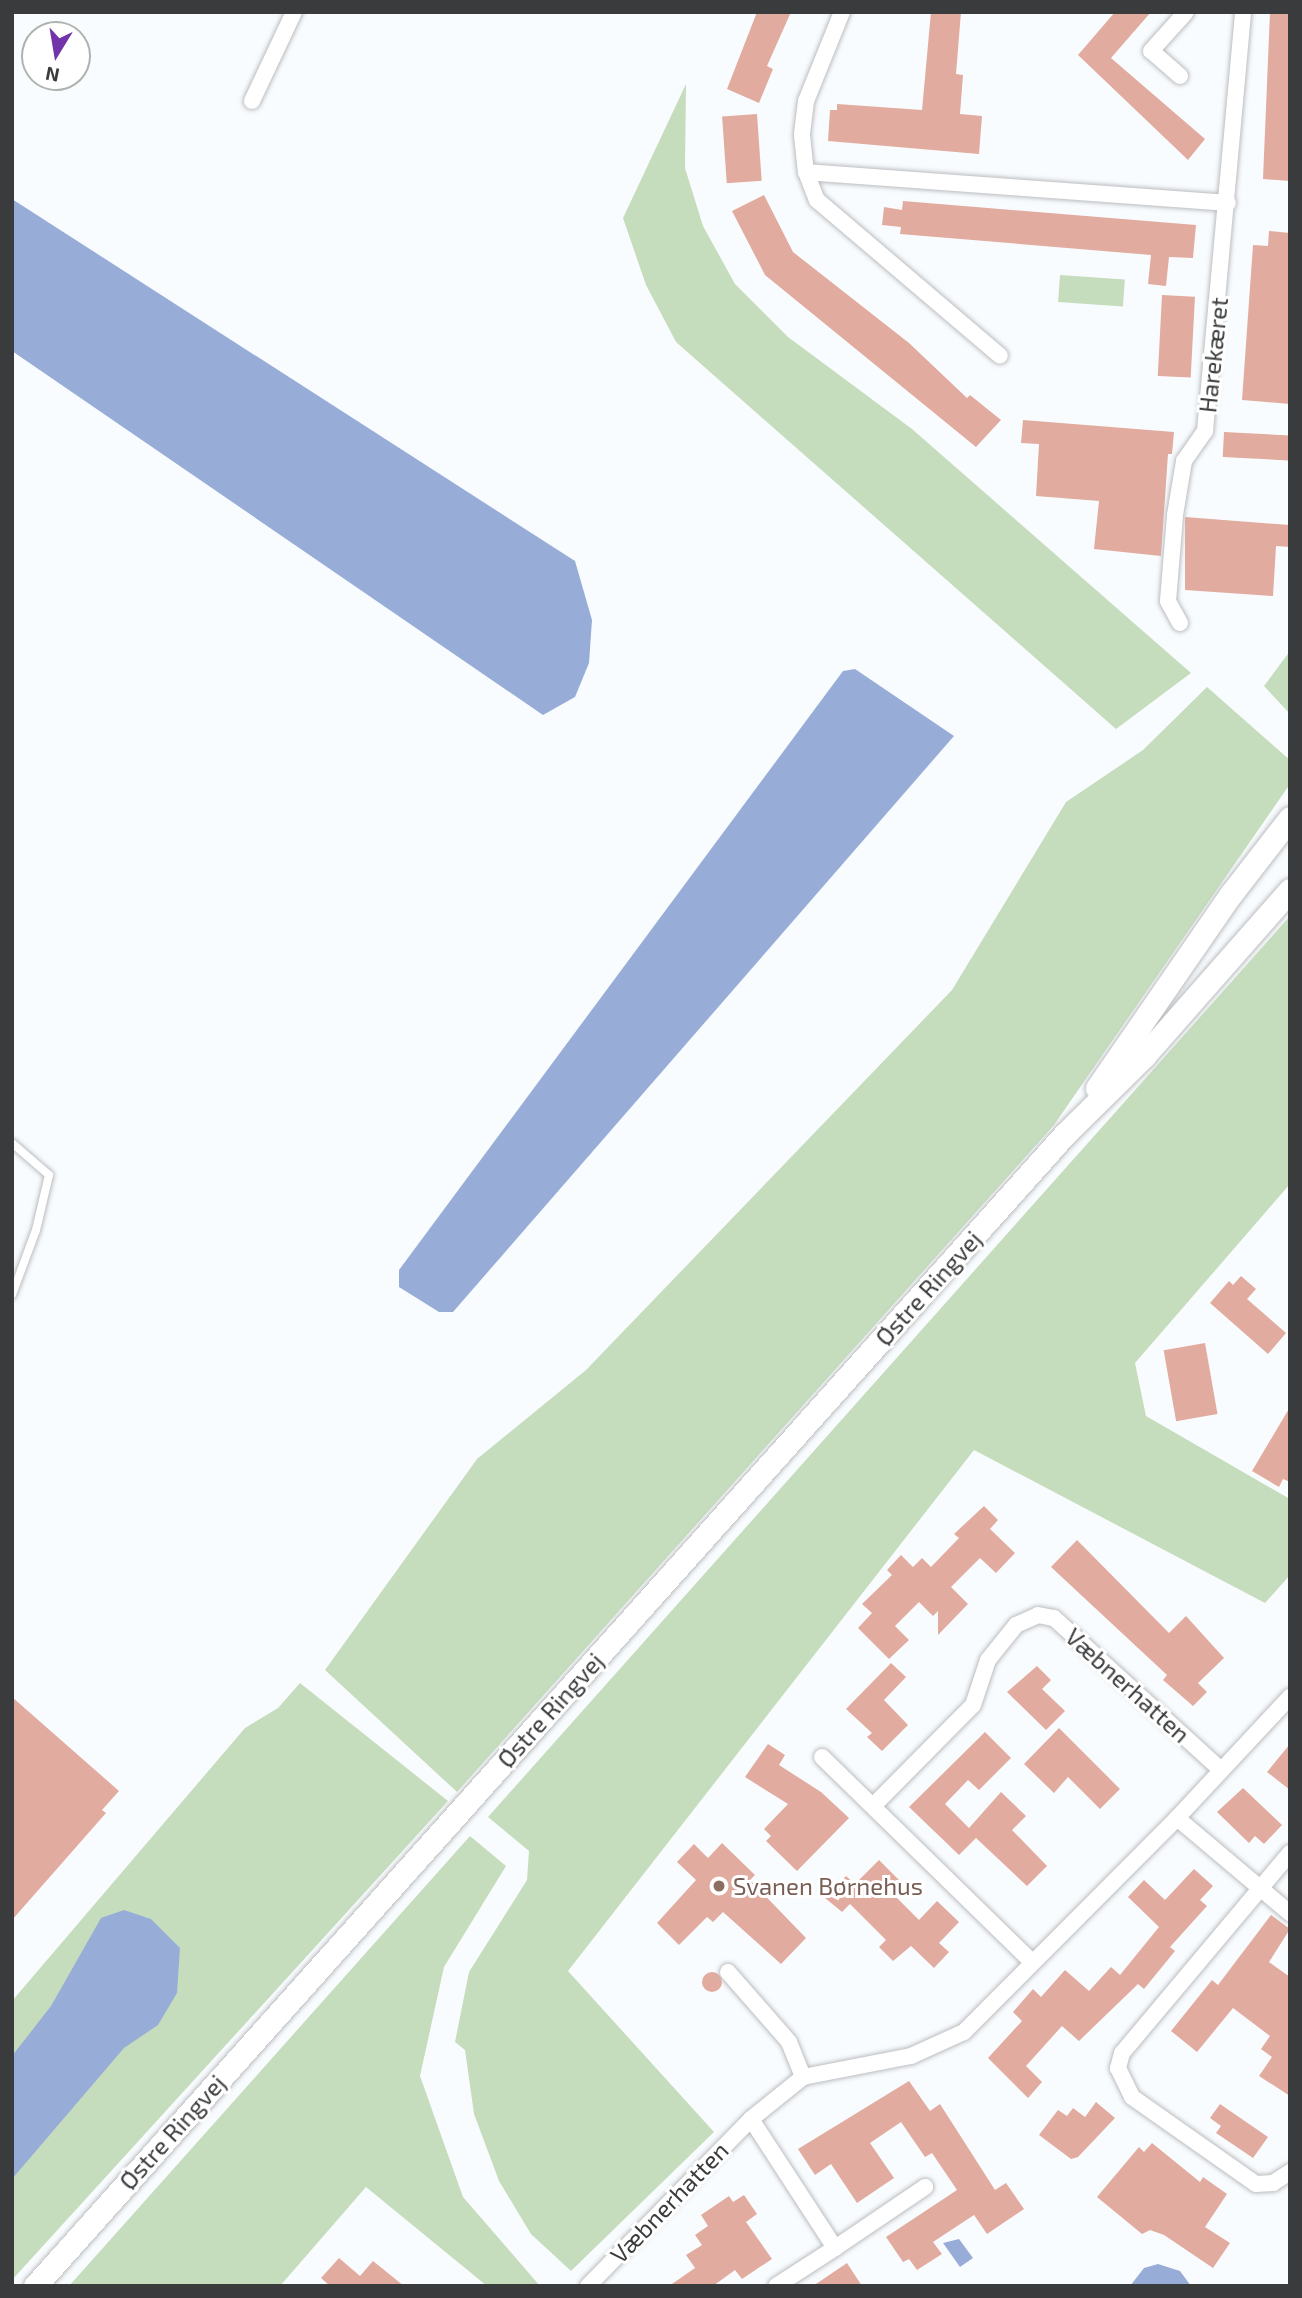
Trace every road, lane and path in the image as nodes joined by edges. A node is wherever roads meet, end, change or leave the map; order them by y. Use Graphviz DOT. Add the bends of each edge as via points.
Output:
graph roads {
  1 [pos="294,12"];
  2 [pos="842,12"];
  3 [pos="1186,12"];
  4 [pos="1243,12"];
  5 [pos="1180,76"];
  6 [pos="252,101"];
  7 [pos="806,172"];
  8 [pos="1228,203"];
  9 [pos="1000,356"];
  10 [pos="1180,623"];
  11 [pos="1290,818"];
  12 [pos="1290,890"];
  13 [pos="1065,1134"];
  14 [pos="12,1143"];
  15 [pos="12,1295"];
  16 [pos="1290,1698"];
  17 [pos="822,1757"];
  18 [pos="1220,1769"];
  19 [pos="873,1806"];
  20 [pos="1177,1818"];
  21 [pos="1290,1853"];
  22 [pos="1259,1891"];
  23 [pos="1290,1913"];
  24 [pos="1031,1961"];
  25 [pos="728,1972"];
  26 [pos="803,2077"];
  27 [pos="751,2119"];
  28 [pos="1290,2172"];
  29 [pos="925,2187"];
  30 [pos="835,2248"];
  31 [pos="35,2286"];
  32 [pos="588,2286"];
  33 [pos="776,2286"];
  1 -- 6 [label="street"];
  2 -- 7 [label="street" via="806,101 802,135"];
  3 -- 5 [label="street" via="1151,51"];
  4 -- 8 [label="street, Harekæret"];
  7 -- 8 [label="street"];
  7 -- 9 [label="street" via="817,200"];
  8 -- 10 [label="street, Harekæret" via="1205,431 1184,461 1175,515 1168,601"];
  11 -- 13 [label="main road, Østre Ringvej" via="1231,894"];
  12 -- 13 [label="main road, Østre Ringvej" via="1144,1056"];
  13 -- 31 [label="main road, Østre Ringvej"];
  14 -- 15 [label="lane" via="50,1175"];
  16 -- 18 [label="street, Væbnerhatten"];
  17 -- 19 [label="street"];
  18 -- 19 [label="street, Væbnerhatten" via="1054,1618 1038,1615 1016,1625 988,1660 974,1705"];
  18 -- 20 [label="street, Væbnerhatten"];
  19 -- 24 [label="street"];
  20 -- 22 [label="street"];
  20 -- 24 [label="street, Væbnerhatten"];
  21 -- 22 [label="street"];
  22 -- 23 [label="street"];
  22 -- 28 [label="street" via="1122,2053 1118,2068 1132,2097 1256,2184 1273,2183"];
  24 -- 26 [label="street, Væbnerhatten" via="964,2032 946,2042 911,2056"];
  25 -- 26 [label="street" via="789,2042"];
  26 -- 27 [label="street, Væbnerhatten"];
  27 -- 30 [label="street, Væbnerhatten"];
  27 -- 32 [label="street, Væbnerhatten"];
  29 -- 30 [label="street"];
  30 -- 33 [label="street"];
}
